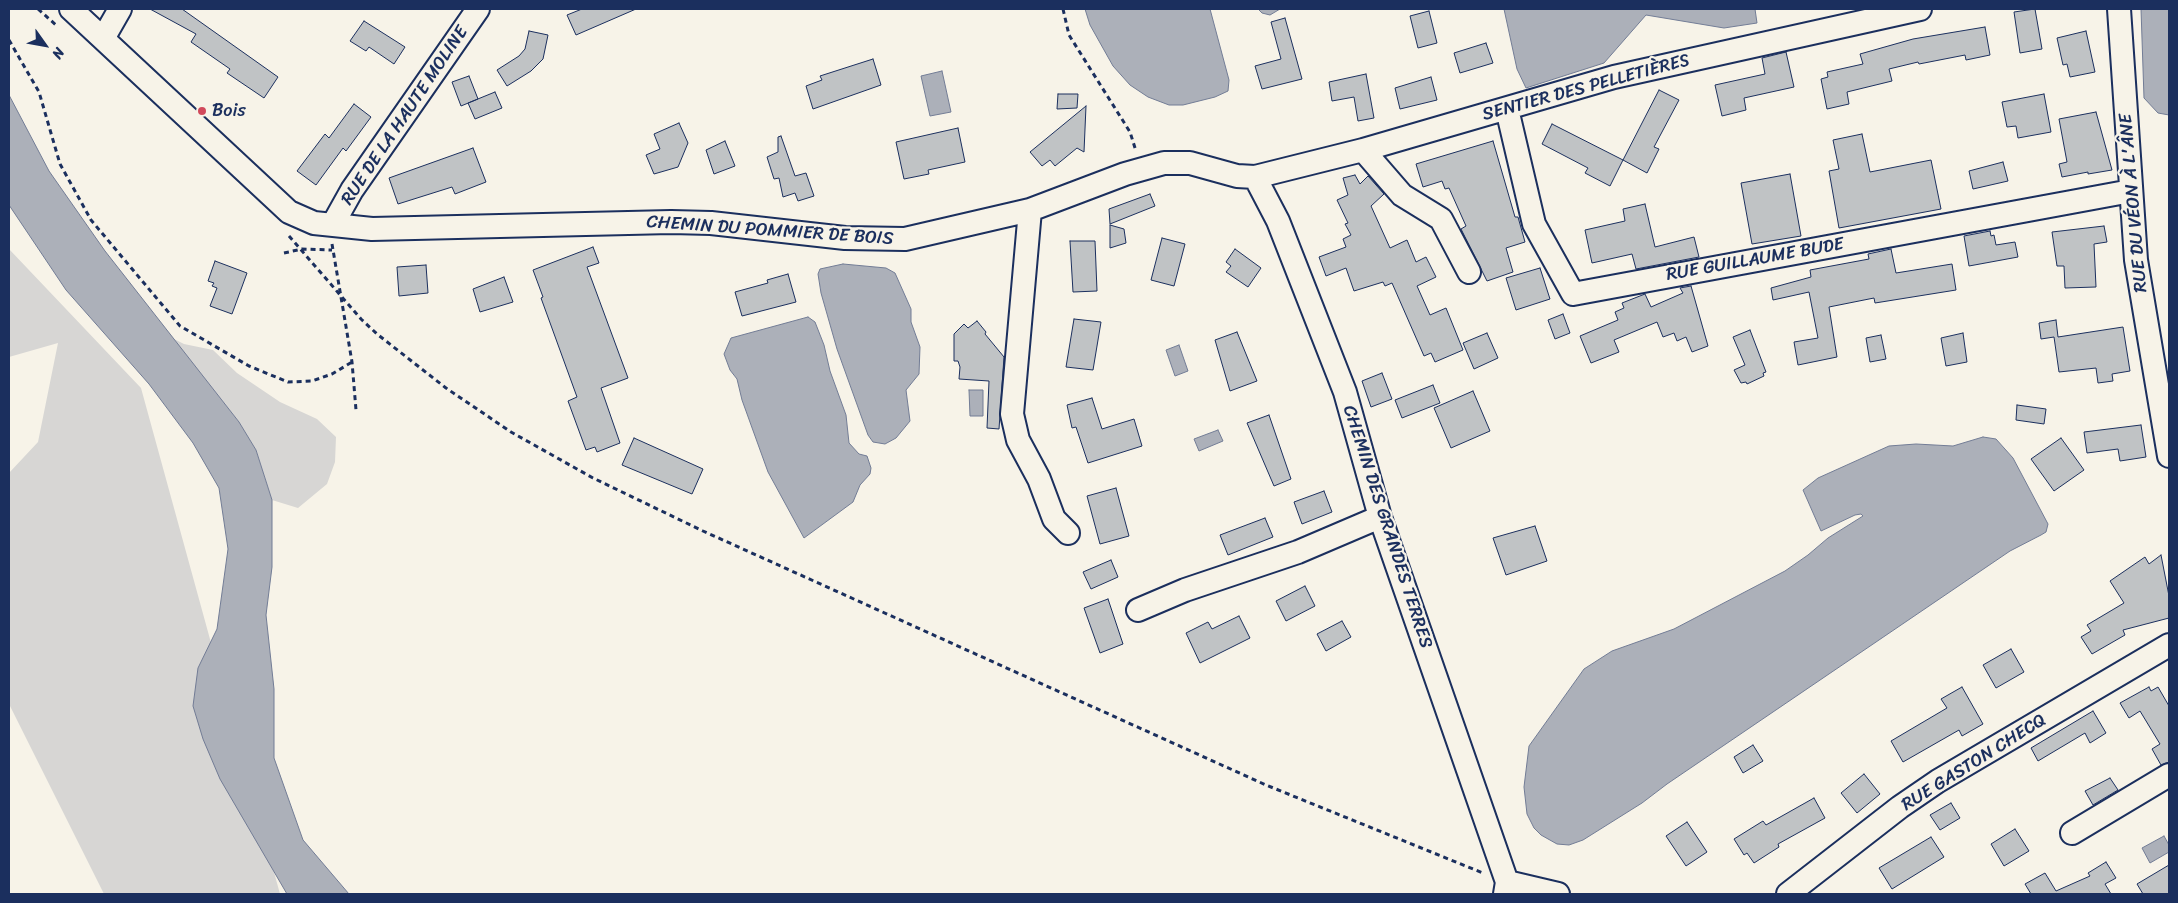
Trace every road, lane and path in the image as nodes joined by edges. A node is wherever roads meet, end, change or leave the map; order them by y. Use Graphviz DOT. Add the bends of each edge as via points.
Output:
graph roads {
  1 [pos="38,9"];
  2 [pos="71,9"];
  3 [pos="120,9"];
  4 [pos="478,9"];
  5 [pos="1063,9"];
  6 [pos="1920,9"];
  7 [pos="2119,9"];
  8 [pos="60,28"];
  9 [pos="104,37"];
  10 [pos="9,40"];
  11 [pos="1507,109"];
  12 [pos="1363,150"];
  13 [pos="1142,168"];
  14 [pos="1255,177"];
  15 [pos="2131,191"];
  16 [pos="1030,210"];
  17 [pos="333,224"];
  18 [pos="286,233"];
  19 [pos="302,249"];
  20 [pos="332,250"];
  21 [pos="284,253"];
  22 [pos="1469,272"];
  23 [pos="339,292"];
  24 [pos="352,362"];
  25 [pos="2162,369"];
  26 [pos="356,410"];
  27 [pos="2169,456"];
  28 [pos="1380,516"];
  29 [pos="1068,533"];
  30 [pos="1138,610"];
  31 [pos="2169,645"];
  32 [pos="2169,775"];
  33 [pos="2072,833"];
  34 [pos="1506,888"];
  35 [pos="1558,894"];
  36 [pos="1788,894"];
  1 -- 8 [label="path"];
  2 -- 9 [label="street, CHEMIN DU POMMIER DE BOIS"];
  3 -- 9 [label="street"];
  4 -- 17 [label="street, RUE DE LA HAUTE MOLINE" via="352,190"];
  5 -- 13 [label="path" via="1068,34 1130,132"];
  6 -- 11 [label="street, SENTIER DES PELLETIÈRES" via="1614,77"];
  7 -- 15 [label="street, RUE DU VÉON À L'ÂNE"];
  9 -- 17 [label="street, CHEMIN DU POMMIER DE BOIS" via="142,77 289,212 314,223"];
  10 -- 24 [label="path" via="39,92 60,164 91,220 180,326 249,366 288,382 312,381"];
  11 -- 12 [label="street, SENTIER DES PELLETIÈRES"];
  11 -- 15 [label="street, RUE GUILLAUME BUDE" via="1534,224 1572,294"];
  12 -- 14 [label="street, SENTIER DES PELLETIÈRES"];
  12 -- 22 [label="street" via="1402,194 1441,219"];
  13 -- 14 [label="street, CHEMIN DU POMMIER DE BOIS" via="1164,163 1190,163 1238,176"];
  13 -- 16 [label="street, CHEMIN DU POMMIER DE BOIS"];
  14 -- 28 [label="street, CHEMIN DES GRANDES TERRES" via="1278,221 1344,392"];
  15 -- 25 [label="street, RUE DU VÉON À L'ÂNE" via="2136,260"];
  16 -- 17 [label="street, CHEMIN DU POMMIER DE BOIS" via="905,239 845,238 711,223 372,229"];
  16 -- 29 [label="street" via="1012,414 1018,440 1039,479 1054,519"];
  17 -- 20 [label="path"];
  18 -- 19 [label="path"];
  19 -- 20 [label="path"];
  19 -- 21 [label="path"];
  19 -- 23 [label="path"];
  20 -- 23 [label="path"];
  23 -- 24 [label="path"];
  23 -- 34 [label="path" via="377,334 446,388 511,432 593,478 711,535"];
  24 -- 26 [label="path"];
  25 -- 27 [label="street, RUE DU VÉON À L'ÂNE"];
  28 -- 30 [label="street" via="1298,552 1184,590"];
  28 -- 34 [label="street, CHEMIN DES GRANDES TERRES"];
  31 -- 36 [label="street, RUE GASTON CHECQ" via="1938,781"];
  32 -- 33 [label="street"];
  34 -- 35 [label="street"];
}
